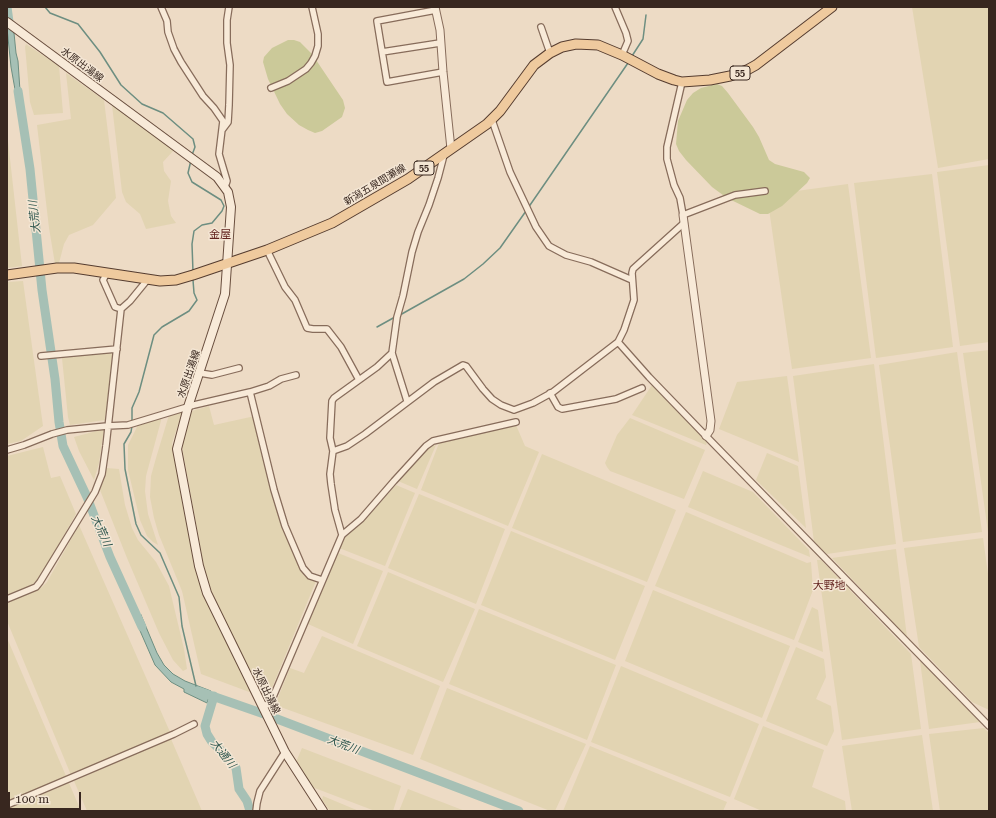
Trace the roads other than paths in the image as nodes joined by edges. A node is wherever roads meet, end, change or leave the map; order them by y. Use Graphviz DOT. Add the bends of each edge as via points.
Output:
graph roads {
  1 [pos="161,7"];
  2 [pos="229,7"];
  3 [pos="312,7"];
  4 [pos="615,7"];
  5 [pos="832,7"];
  6 [pos="436,8"];
  7 [pos="7,22"];
  8 [pos="541,27"];
  9 [pos="440,43"];
  10 [pos="382,52"];
  11 [pos="550,53"];
  12 [pos="627,58"];
  13 [pos="443,72"];
  14 [pos="682,82"];
  15 [pos="271,88"];
  16 [pos="492,120"];
  17 [pos="222,131"];
  18 [pos="448,152"];
  19 [pos="225,187"];
  20 [pos="765,191"];
  21 [pos="683,215"];
  22 [pos="684,223"];
  23 [pos="267,250"];
  24 [pos="228,263"];
  25 [pos="107,273"];
  26 [pos="7,275"];
  27 [pos="148,279"];
  28 [pos="632,280"];
  29 [pos="121,309"];
  30 [pos="618,342"];
  31 [pos="117,349"];
  32 [pos="392,353"];
  33 [pos="41,356"];
  34 [pos="239,368"];
  35 [pos="200,373"];
  36 [pos="296,375"];
  37 [pos="359,380"];
  38 [pos="642,388"];
  39 [pos="250,392"];
  40 [pos="550,393"];
  41 [pos="407,401"];
  42 [pos="188,407"];
  43 [pos="516,422"];
  44 [pos="107,426"];
  45 [pos="706,436"];
  46 [pos="7,450"];
  47 [pos="333,451"];
  48 [pos="342,535"];
  49 [pos="322,580"];
  50 [pos="7,599"];
  51 [pos="264,707"];
  52 [pos="194,724"];
  53 [pos="989,726"];
  54 [pos="285,752"];
  55 [pos="7,806"];
  56 [pos="256,811"];
  57 [pos="323,811"];
  1 -- 17 [label="street" via="174,49 203,96 223,121"];
  2 -- 17 [label="street" via="229,105 228,122"];
  3 -- 15 [label="street" via="318,34 315,56 306,69"];
  4 -- 12 [label="street" via="628,41"];
  5 -- 14 [label="main road, 新潟五泉間瀬線 / 55" via="747,70 710,80"];
  6 -- 9 [label="street"];
  6 -- 10 [label="street" via="377,22"];
  7 -- 19 [label="main road, 水原出湯線" via="191,157 217,177"];
  8 -- 11 [label="street"];
  9 -- 10 [label="street"];
  9 -- 13 [label="street"];
  10 -- 13 [label="street" via="387,82"];
  11 -- 12 [label="main road, 新潟五泉間瀬線 / 55" via="576,44 598,45"];
  11 -- 16 [label="main road, 新潟五泉間瀬線 / 55" via="534,65"];
  12 -- 14 [label="main road, 新潟五泉間瀬線 / 55" via="658,74"];
  13 -- 18 [label="street"];
  14 -- 21 [label="street" via="667,147 667,159"];
  16 -- 18 [label="main road, 新潟五泉間瀬線 / 55"];
  16 -- 28 [label="street" via="510,172 536,227 549,246"];
  17 -- 19 [label="street" via="219,154 227,181"];
  18 -- 23 [label="main road, 新潟五泉間瀬線 / 55" via="332,223"];
  18 -- 32 [label="street" via="418,232 397,315"];
  19 -- 24 [label="main road, 水原出湯線" via="231,207"];
  20 -- 21 [label="street" via="735,195"];
  21 -- 22 [label="street"];
  22 -- 28 [label="street" via="633,269"];
  22 -- 45 [label="street" via="712,421"];
  23 -- 24 [label="main road, 新潟五泉間瀬線 / 55"];
  23 -- 37 [label="street" via="285,287 295,300 307,328 327,329 341,347"];
  24 -- 27 [label="main road, 新潟五泉間瀬線 / 55" via="168,281"];
  24 -- 35 [label="main road, 水原出湯線" via="225,294"];
  25 -- 26 [label="main road, 新潟五泉間瀬線 / 55" via="57,268"];
  25 -- 27 [label="main road, 新潟五泉間瀬線 / 55"];
  25 -- 29 [label="street" via="103,280 115,307"];
  27 -- 29 [label="street"];
  28 -- 30 [label="street" via="634,300"];
  29 -- 31 [label="street"];
  30 -- 40 [label="street"];
  30 -- 45 [label="street"];
  31 -- 33 [label="street"];
  31 -- 44 [label="street"];
  32 -- 37 [label="street"];
  32 -- 41 [label="street"];
  34 -- 35 [label="street" via="212,375"];
  35 -- 42 [label="main road, 水原出湯線"];
  36 -- 39 [label="street"];
  37 -- 47 [label="street" via="332,401 330,438"];
  38 -- 40 [label="street" via="616,399 562,410"];
  39 -- 42 [label="street"];
  39 -- 49 [label="street" via="285,526 303,568 310,576"];
  40 -- 41 [label="street" via="514,410 492,399 463,365"];
  41 -- 47 [label="street" via="364,434"];
  42 -- 44 [label="street" via="129,425"];
  42 -- 51 [label="main road, 水原出湯線" via="177,449 203,579 207,593"];
  43 -- 48 [label="street" via="433,441 361,519"];
  44 -- 46 [label="street" via="67,430"];
  44 -- 50 [label="street" via="102,474 95,492 36,587"];
  45 -- 53 [label="street"];
  47 -- 48 [label="street" via="330,484"];
  48 -- 49 [label="street"];
  49 -- 51 [label="street" via="273,697"];
  51 -- 54 [label="main road, 水原出湯線"];
  52 -- 55 [label="street"];
  54 -- 56 [label="street" via="260,791"];
  54 -- 57 [label="main road, 水原出湯線"];
}
